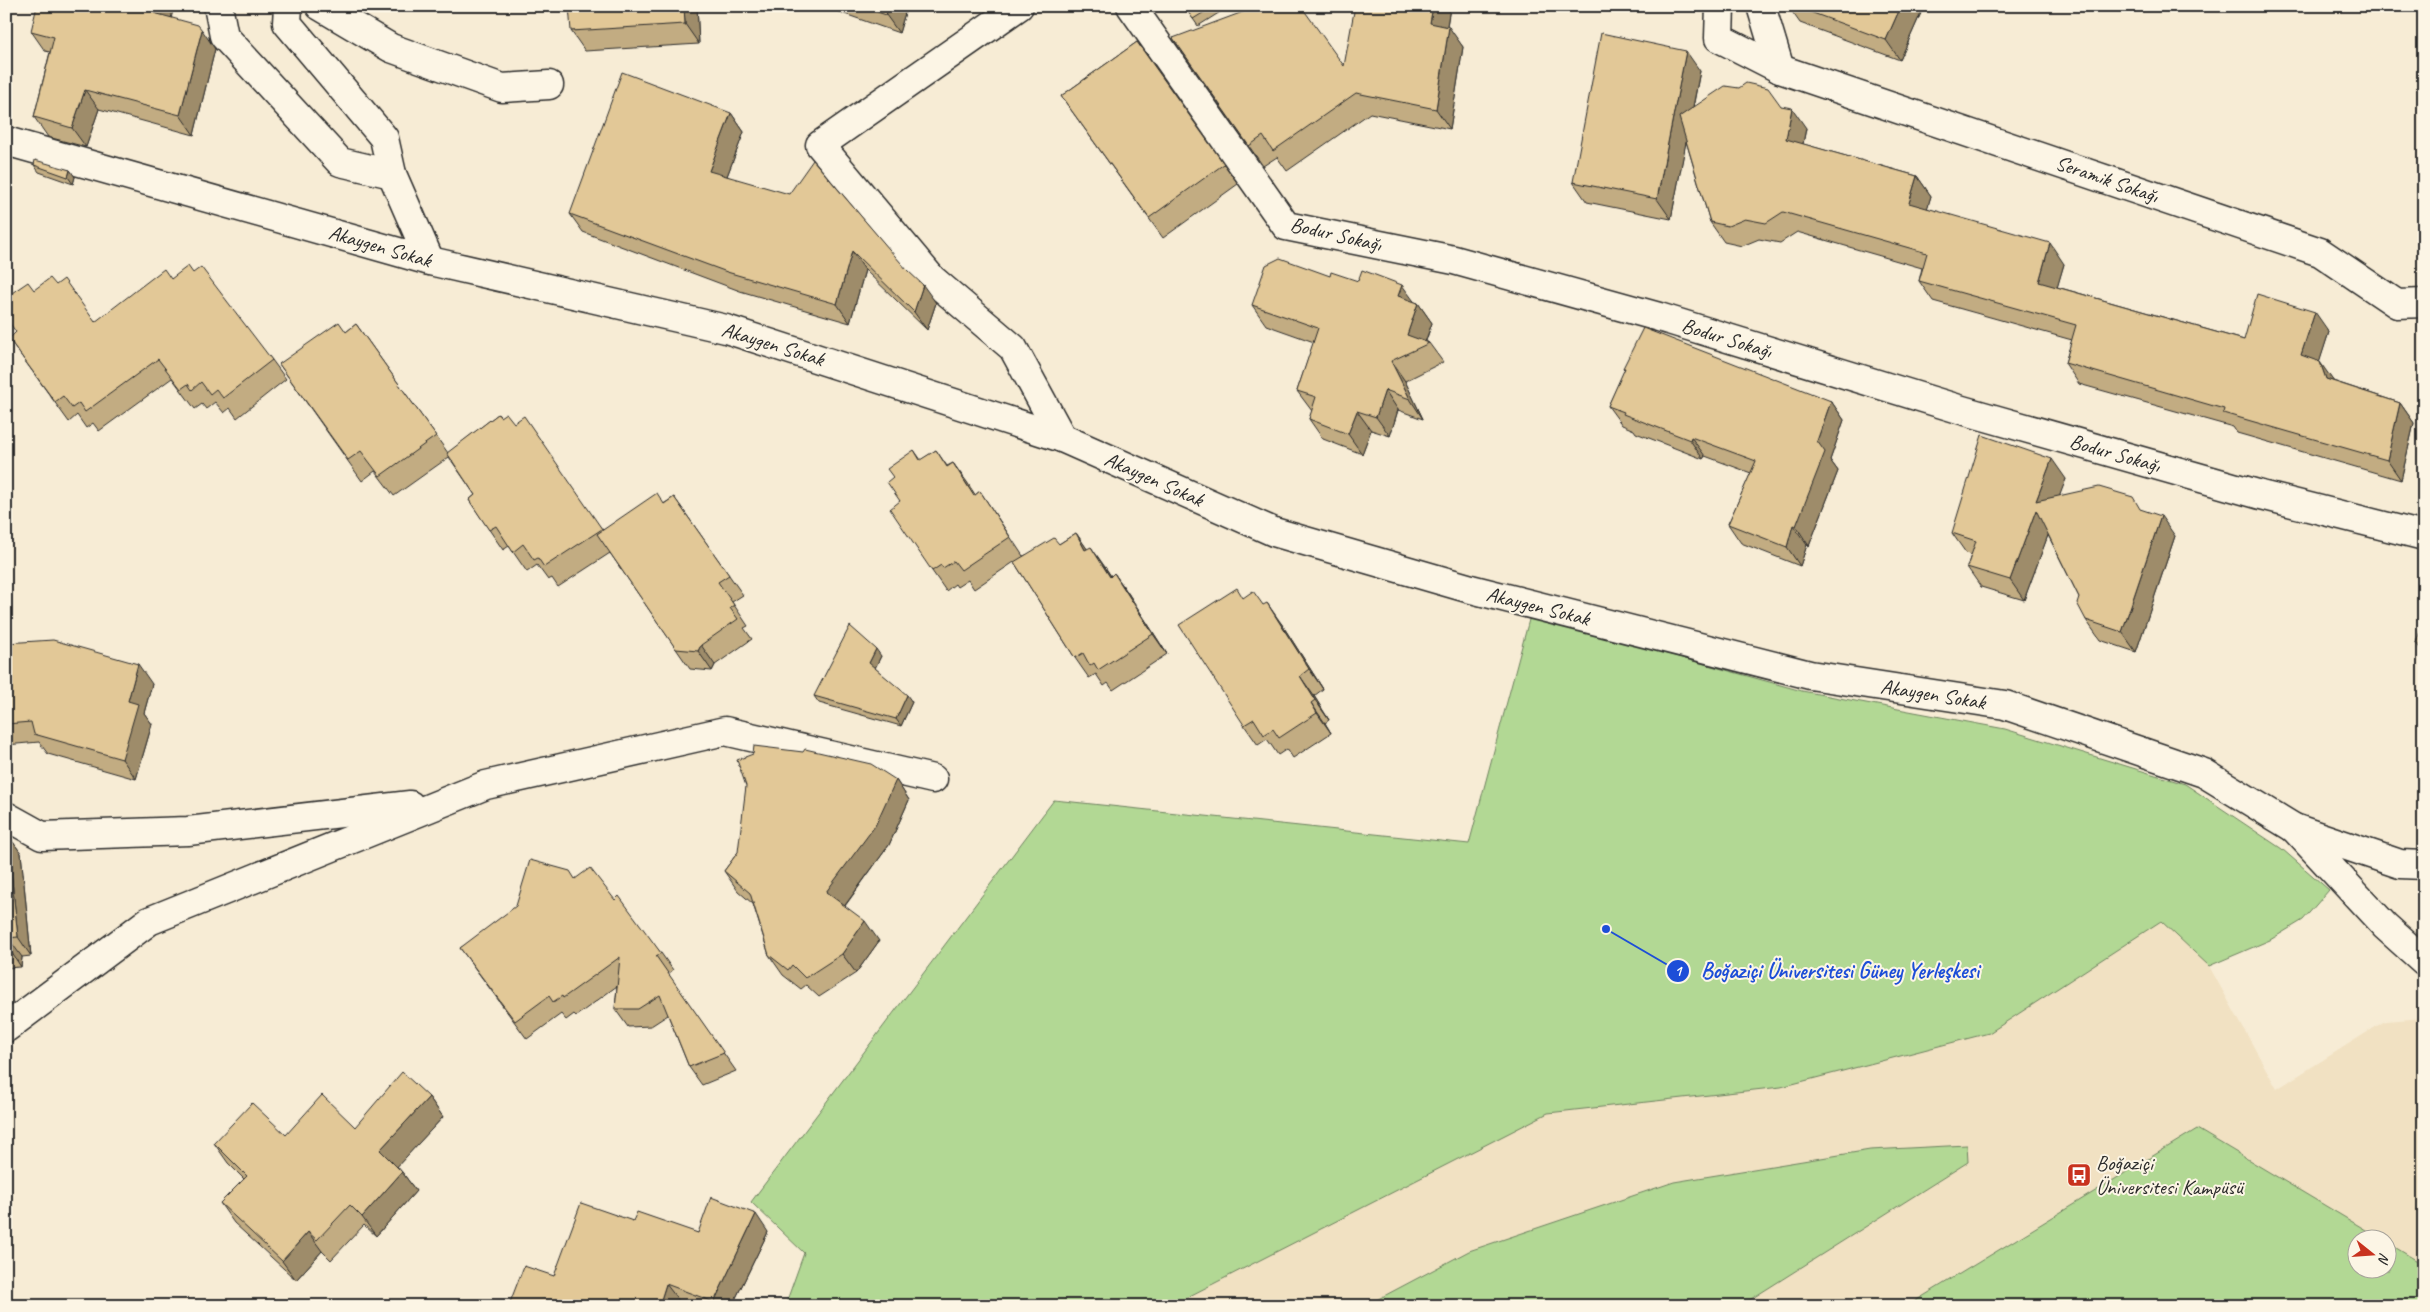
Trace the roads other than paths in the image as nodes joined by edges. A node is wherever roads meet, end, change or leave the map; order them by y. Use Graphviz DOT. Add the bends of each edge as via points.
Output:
graph roads {
  1 [pos="218,6"];
  2 [pos="288,6"];
  3 [pos="320,6"];
  4 [pos="1019,6"];
  5 [pos="1130,6"];
  6 [pos="1720,6"];
  7 [pos="1761,6"];
  8 [pos="1780,69"];
  9 [pos="548,85"];
  10 [pos="6,141"];
  11 [pos="392,174"];
  12 [pos="430,261"];
  13 [pos="2424,303"];
  14 [pos="1062,438"];
  15 [pos="2424,536"];
  16 [pos="933,779"];
  17 [pos="444,802"];
  18 [pos="6,816"];
  19 [pos="2294,828"];
  20 [pos="2424,865"];
  21 [pos="2424,961"];
  22 [pos="6,1028"];
  1 -- 11 [label="street" via="224,36 340,162"];
  2 -- 11 [label="street" via="287,23 384,138"];
  3 -- 9 [label="street" via="391,48 502,88"];
  4 -- 14 [label="street" via="820,145 932,279 1014,348"];
  5 -- 15 [label="street, Bodur Sokağı" via="1286,226 1463,262 1659,317 1962,410 2261,495"];
  6 -- 8 [label="street, Seramik Sokağı" via="1719,38"];
  7 -- 8 [label="street"];
  8 -- 13 [label="street, Seramik Sokağı" via="2320,252 2397,304"];
  10 -- 12 [label="street, Akaygen Sokak"];
  11 -- 12 [label="street"];
  12 -- 14 [label="street, Akaygen Sokak" via="726,329"];
  14 -- 19 [label="street, Akaygen Sokak" via="1274,532 1471,589 1810,675 2005,705 2204,773"];
  16 -- 17 [label="street" via="724,731 486,785"];
  17 -- 18 [label="street" via="188,831 42,836"];
  17 -- 22 [label="street" via="148,921"];
  19 -- 20 [label="street" via="2400,864"];
  19 -- 21 [label="street" via="2385,926"];
}
